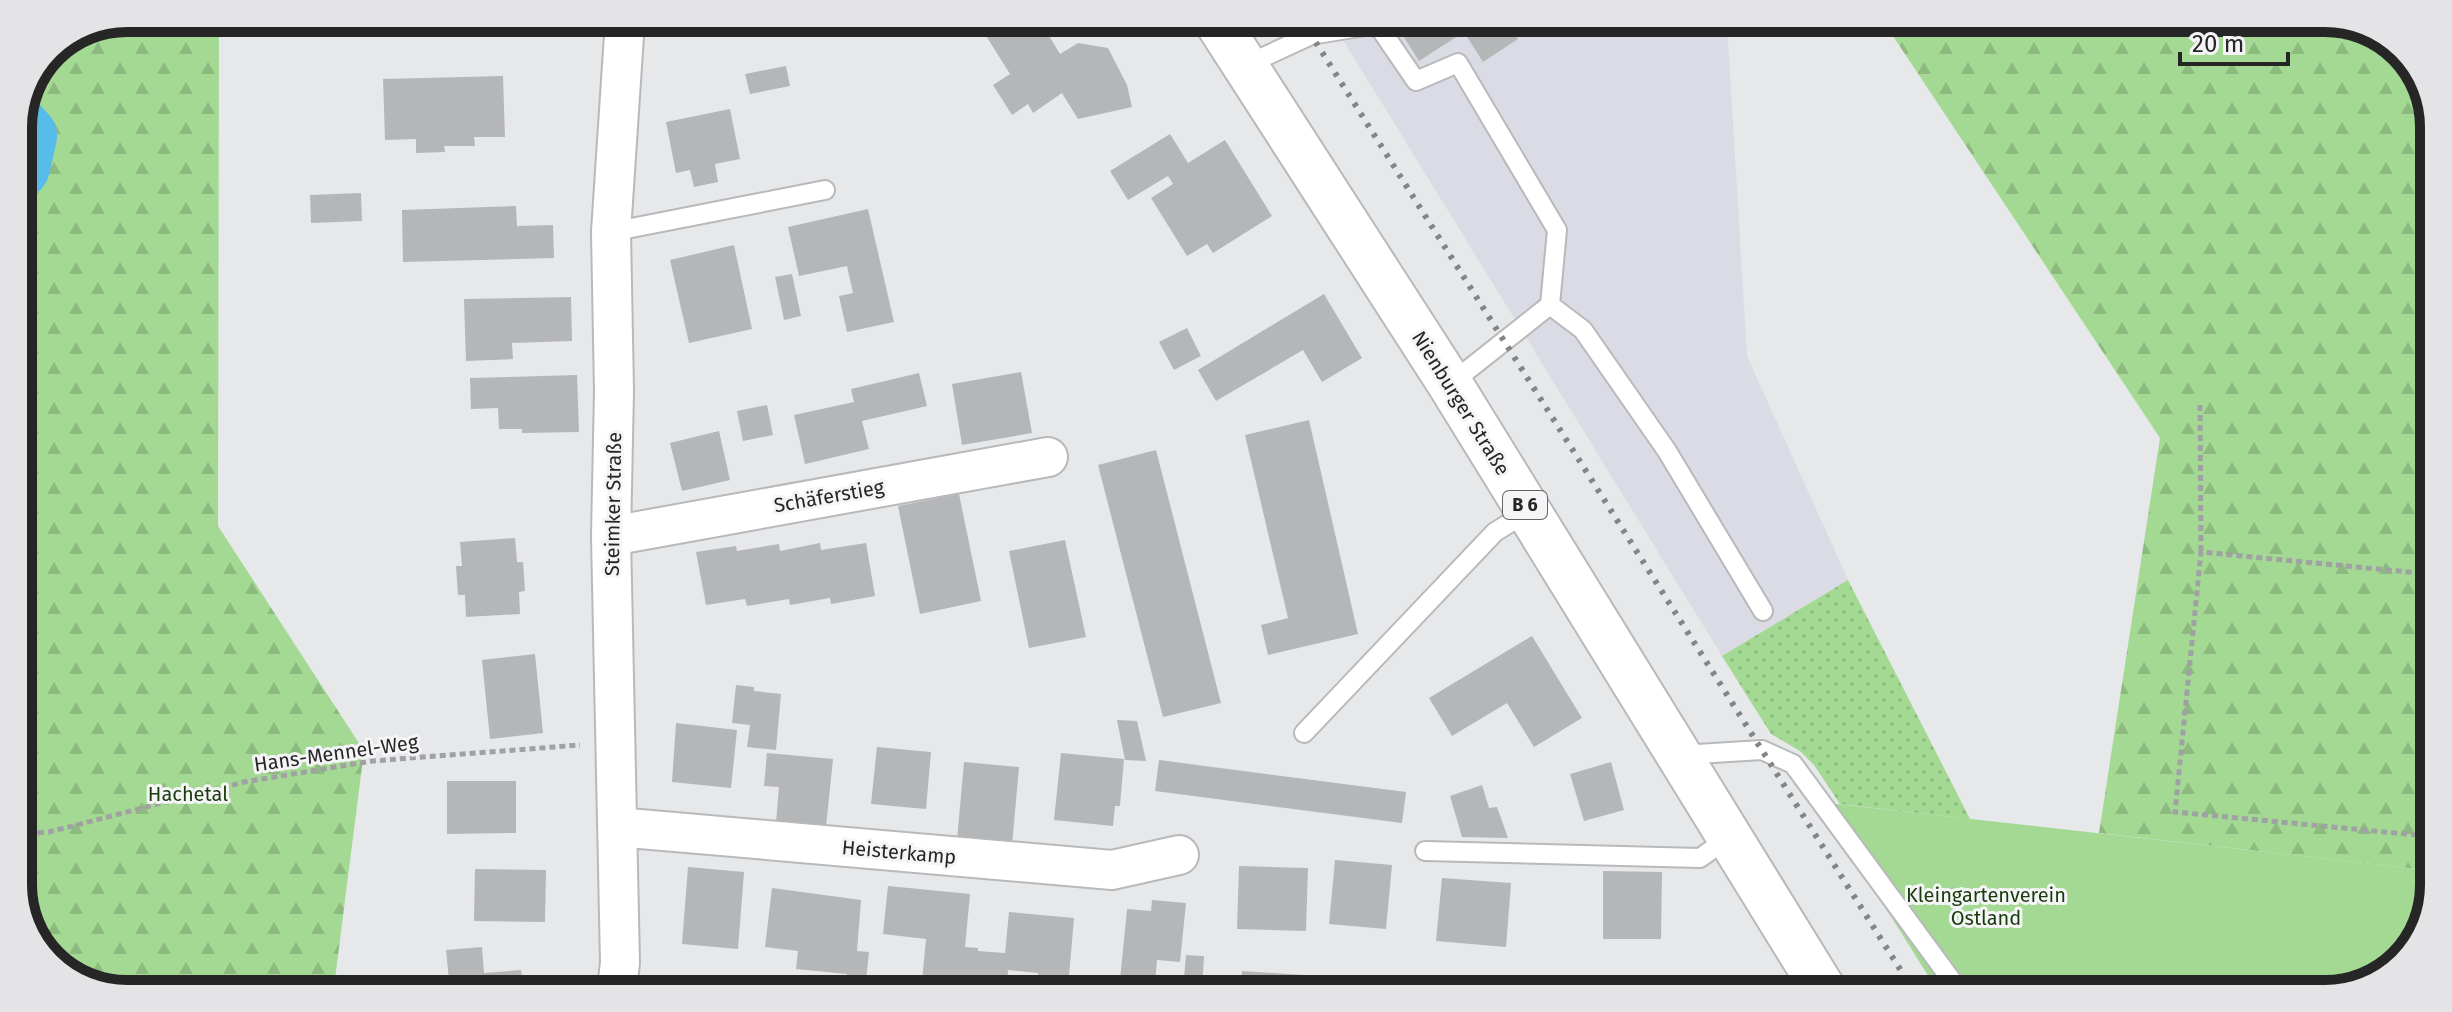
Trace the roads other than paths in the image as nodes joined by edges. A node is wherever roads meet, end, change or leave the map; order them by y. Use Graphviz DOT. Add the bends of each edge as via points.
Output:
graph roads {
  1 [pos="624,32"];
  2 [pos="1223,32"];
  3 [pos="1329,32"];
  4 [pos="1382,32"];
  5 [pos="1244,66"];
  6 [pos="825,190"];
  7 [pos="611,232"];
  8 [pos="1550,305"];
  9 [pos="1450,384"];
  10 [pos="1048,457"];
  11 [pos="1529,511"];
  12 [pos="611,536"];
  13 [pos="1763,611"];
  14 [pos="1304,733"];
  15 [pos="1678,755"];
  16 [pos="617,827"];
  17 [pos="1731,836"];
  18 [pos="1425,851"];
  19 [pos="1179,855"];
  20 [pos="618,980"];
  21 [pos="1818,980"];
  22 [pos="1953,980"];
  1 -- 7 [label="street, Steimker Straße"];
  2 -- 5 [label="main road, Nienburger Straße / B 6"];
  3 -- 5 [label="lane"];
  4 -- 8 [label="lane" via="1416,81 1458,63 1557,230"];
  5 -- 9 [label="main road, Nienburger Straße / B 6"];
  6 -- 7 [label="lane"];
  7 -- 12 [label="street, Steimker Straße"];
  8 -- 9 [label="lane"];
  8 -- 13 [label="lane" via="1592,342 1667,451"];
  9 -- 11 [label="main road, Nienburger Straße / B 6"];
  10 -- 12 [label="street, Schäferstieg"];
  11 -- 14 [label="lane" via="1495,532"];
  11 -- 15 [label="main road, Nienburger Straße / B 6"];
  12 -- 16 [label="street, Steimker Straße"];
  15 -- 17 [label="main road, Nienburger Straße / B 6"];
  15 -- 22 [label="lane" via="1762,750 1793,764"];
  16 -- 19 [label="street, Heisterkamp" via="1112,870"];
  16 -- 20 [label="street, Steimker Straße"];
  17 -- 18 [label="lane" via="1700,858"];
  17 -- 21 [label="main road, Nienburger Straße / B 6"];
}
